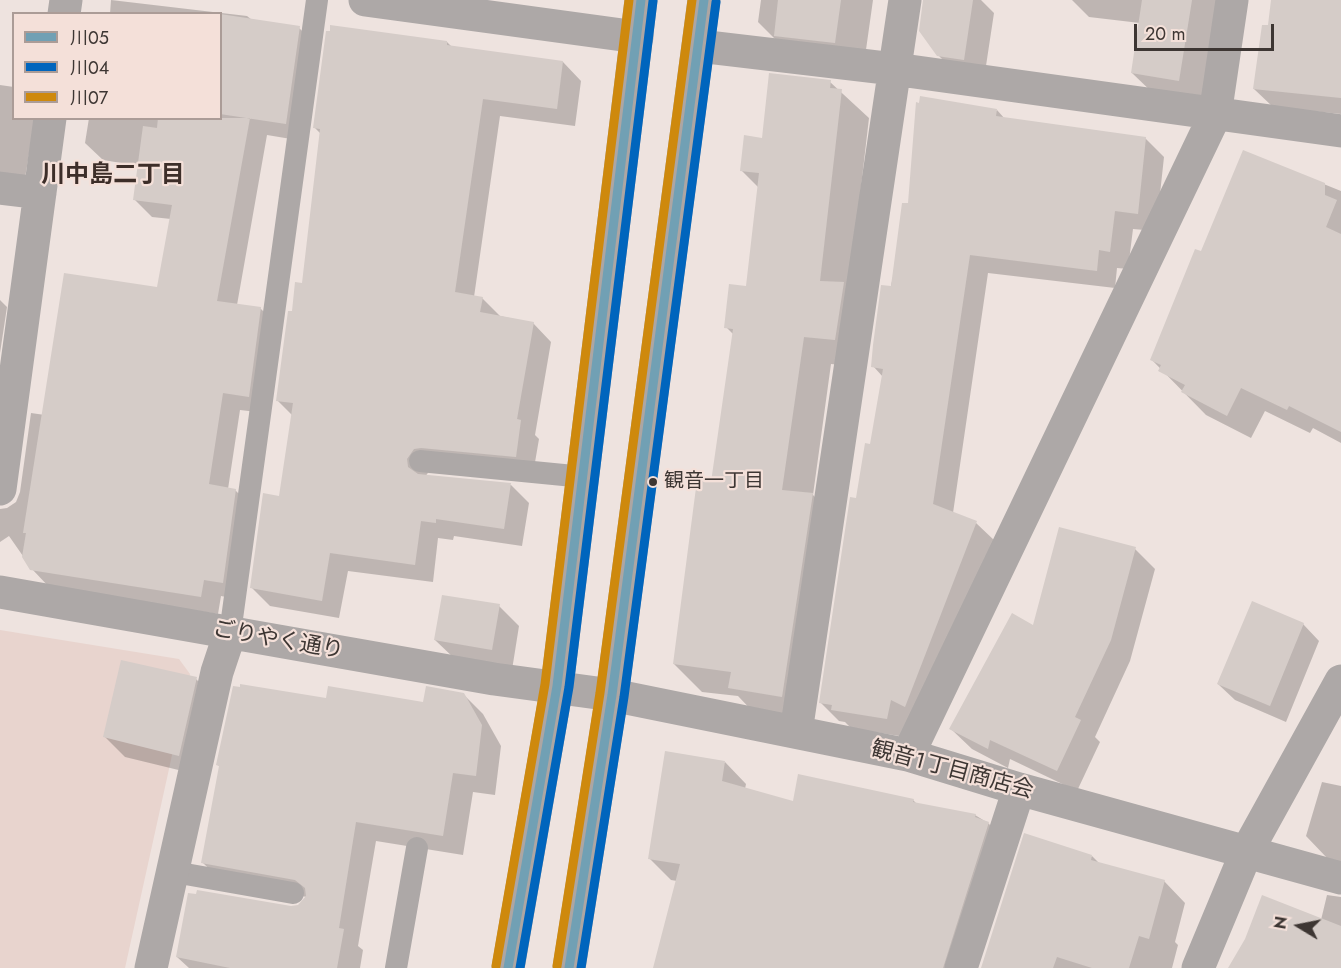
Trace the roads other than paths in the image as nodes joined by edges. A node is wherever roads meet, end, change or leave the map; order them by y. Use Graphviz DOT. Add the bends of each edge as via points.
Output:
graph roads {
  1 [pos="317,0"];
  2 [pos="365,0"];
  3 [pos="641,0"];
  4 [pos="704,0"];
  5 [pos="905,0"];
  6 [pos="1232,0"];
  7 [pos="636,38"];
  8 [pos="699,46"];
  9 [pos="894,69"];
  10 [pos="1215,115"];
  11 [pos="50,120"];
  12 [pos="1341,131"];
  13 [pos="0,188"];
  14 [pos="40,193"];
  15 [pos="420,461"];
  16 [pos="584,477"];
  17 [pos="0,489"];
  18 [pos="0,592"];
  19 [pos="230,633"];
  20 [pos="1341,681"];
  21 [pos="558,686"];
  22 [pos="612,695"];
  23 [pos="796,732"];
  24 [pos="908,755"];
  25 [pos="1019,789"];
  26 [pos="417,848"];
  27 [pos="1246,853"];
  28 [pos="174,872"];
  29 [pos="1341,878"];
  30 [pos="293,893"];
  31 [pos="573,967"];
  32 [pos="152,968"];
  33 [pos="396,968"];
  34 [pos="508,968"];
  35 [pos="961,968"];
  36 [pos="1198,968"];
  1 -- 19 [label="lane"];
  2 -- 7 [label="street"];
  3 -- 7 [label="highway"];
  4 -- 8 [label="highway"];
  5 -- 9 [label="street"];
  6 -- 10 [label="street"];
  7 -- 16 [label="highway"];
  8 -- 9 [label="street"];
  8 -- 22 [label="highway"];
  9 -- 10 [label="street"];
  9 -- 23 [label="street"];
  10 -- 12 [label="street"];
  10 -- 24 [label="street"];
  11 -- 14 [label="street"];
  13 -- 14 [label="street"];
  14 -- 17 [label="street"];
  15 -- 16 [label="lane"];
  16 -- 21 [label="highway"];
  18 -- 19 [label="street, ごりやく通り"];
  19 -- 21 [label="street, ごりやく通り" via="494,679"];
  19 -- 28 [label="street" via="217,672"];
  20 -- 27 [label="street"];
  21 -- 22 [label="street, 観音１丁目商店会"];
  21 -- 34 [label="highway"];
  22 -- 23 [label="street, 観音１丁目商店会"];
  22 -- 31 [label="highway"];
  23 -- 24 [label="street, 観音１丁目商店会"];
  24 -- 25 [label="street, 観音１丁目商店会"];
  25 -- 27 [label="street, 観音１丁目商店会"];
  25 -- 35 [label="street"];
  26 -- 33 [label="lane"];
  27 -- 29 [label="street, 観音１丁目商店会"];
  27 -- 36 [label="street"];
  28 -- 30 [label="lane"];
  28 -- 32 [label="street"];
}
